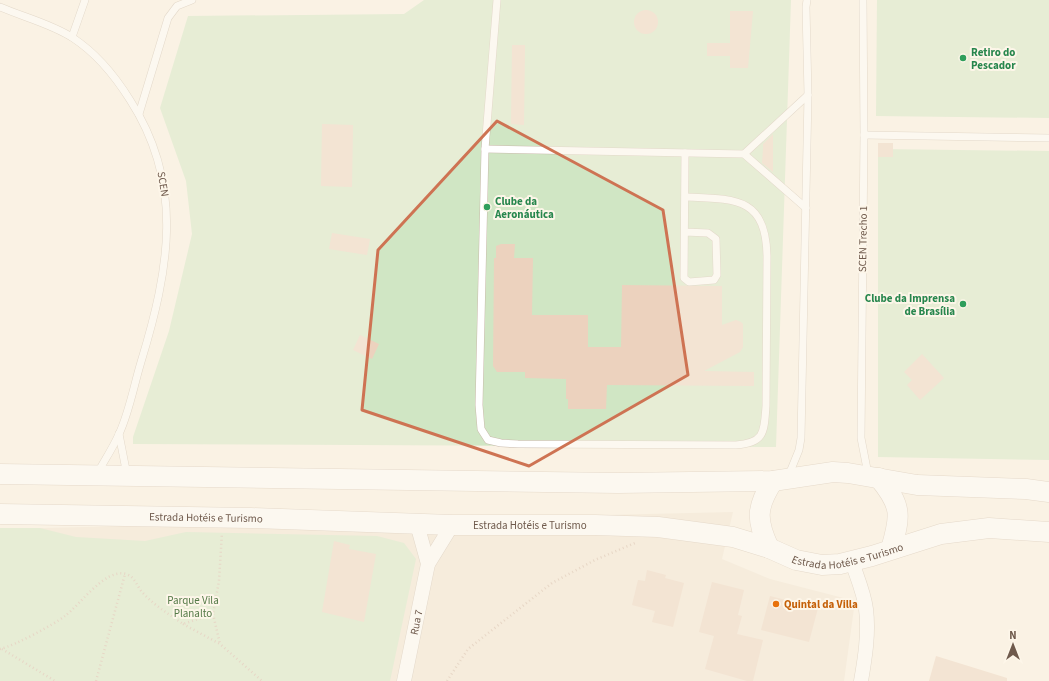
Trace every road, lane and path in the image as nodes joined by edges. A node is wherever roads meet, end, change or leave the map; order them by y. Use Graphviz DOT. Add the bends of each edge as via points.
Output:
graph roads {
  1 [pos="85,0"];
  2 [pos="192,0"];
  3 [pos="497,0"];
  4 [pos="807,0"];
  5 [pos="863,0"];
  6 [pos="0,8"];
  7 [pos="72,37"];
  8 [pos="808,95"];
  9 [pos="139,114"];
  10 [pos="864,134"];
  11 [pos="1049,138"];
  12 [pos="486,149"];
  13 [pos="685,153"];
  14 [pos="744,154"];
  15 [pos="686,197"];
  16 [pos="806,208"];
  17 [pos="685,232"];
  18 [pos="119,434"];
  19 [pos="0,474"];
  20 [pos="785,474"];
  21 [pos="96,475"];
  22 [pos="127,476"];
  23 [pos="874,478"];
  24 [pos="1049,492"];
  25 [pos="0,514"];
  26 [pos="222,518"];
  27 [pos="417,524"];
  28 [pos="452,525"];
  29 [pos="1049,532"];
  30 [pos="637,543"];
  31 [pos="769,548"];
  32 [pos="892,549"];
  33 [pos="852,562"];
  34 [pos="428,564"];
  35 [pos="125,574"];
  36 [pos="212,614"];
  37 [pos="182,624"];
  38 [pos="220,644"];
  39 [pos="1,649"];
  40 [pos="55,681"];
  41 [pos="96,681"];
  42 [pos="262,681"];
  43 [pos="404,681"];
  44 [pos="446,681"];
  45 [pos="861,681"];
  1 -- 7 [label="lane"];
  2 -- 9 [label="lane" via="177,6 168,18"];
  3 -- 12 [label="lane"];
  4 -- 8 [label="lane"];
  5 -- 10 [label="lane, SCEN Trecho 1"];
  6 -- 7 [label="lane, SCEN"];
  7 -- 9 [label="lane, SCEN" via="109,70"];
  8 -- 14 [label="lane"];
  8 -- 16 [label="lane"];
  9 -- 18 [label="lane, SCEN" via="157,154 164,184 168,236 161,288 149,337"];
  10 -- 11 [label="lane"];
  10 -- 23 [label="lane, SCEN Trecho 1" via="861,438 862,450"];
  12 -- 13 [label="lane"];
  12 -- 15 [label="lane" via="479,415 483,434 488,440 495,442 736,445 753,442 759,438 764,428 766,406 766,233 759,216 747,206 724,199"];
  13 -- 14 [label="lane"];
  13 -- 15 [label="lane"];
  14 -- 16 [label="lane"];
  15 -- 17 [label="lane"];
  16 -- 20 [label="lane" via="801,438 799,450"];
  17 -- 17 [label="lane" via="684,278 689,282 714,280 717,275 716,239 708,232"];
  18 -- 21 [label="lane, SCEN"];
  18 -- 22 [label="lane, SCEN"];
  19 -- 21 [label="main road"];
  20 -- 22 [label="main road" via="618,483"];
  20 -- 23 [label="main road" via="833,472"];
  20 -- 31 [label="main road" via="760,506 759,520"];
  21 -- 22 [label="main road"];
  23 -- 24 [label="main road" via="917,485"];
  23 -- 32 [label="main road" via="892,494 898,510 898,524"];
  25 -- 26 [label="main road, Estrada Hotéis e Turismo"];
  26 -- 27 [label="main road, Estrada Hotéis e Turismo"];
  26 -- 36 [label="path" via="222,562"];
  27 -- 28 [label="main road, Estrada Hotéis e Turismo"];
  27 -- 34 [label="street, Rua 7"];
  28 -- 31 [label="main road, Estrada Hotéis e Turismo" via="658,527 734,537"];
  28 -- 34 [label="street, Rua 7"];
  29 -- 32 [label="main road, Estrada Hotéis e Turismo" via="989,528 941,534"];
  30 -- 44 [label="path" via="595,560 552,584 468,649"];
  31 -- 33 [label="main road, Estrada Hotéis e Turismo" via="808,563 822,565"];
  32 -- 33 [label="main road, Estrada Hotéis e Turismo"];
  33 -- 45 [label="street" via="866,609"];
  34 -- 43 [label="street, Rua 7"];
  35 -- 37 [label="path" via="133,578 150,601"];
  35 -- 39 [label="path" via="113,575 65,616"];
  35 -- 41 [label="path"];
  36 -- 37 [label="path"];
  36 -- 38 [label="path"];
  37 -- 38 [label="path"];
  38 -- 42 [label="path"];
  39 -- 40 [label="path"];
}
